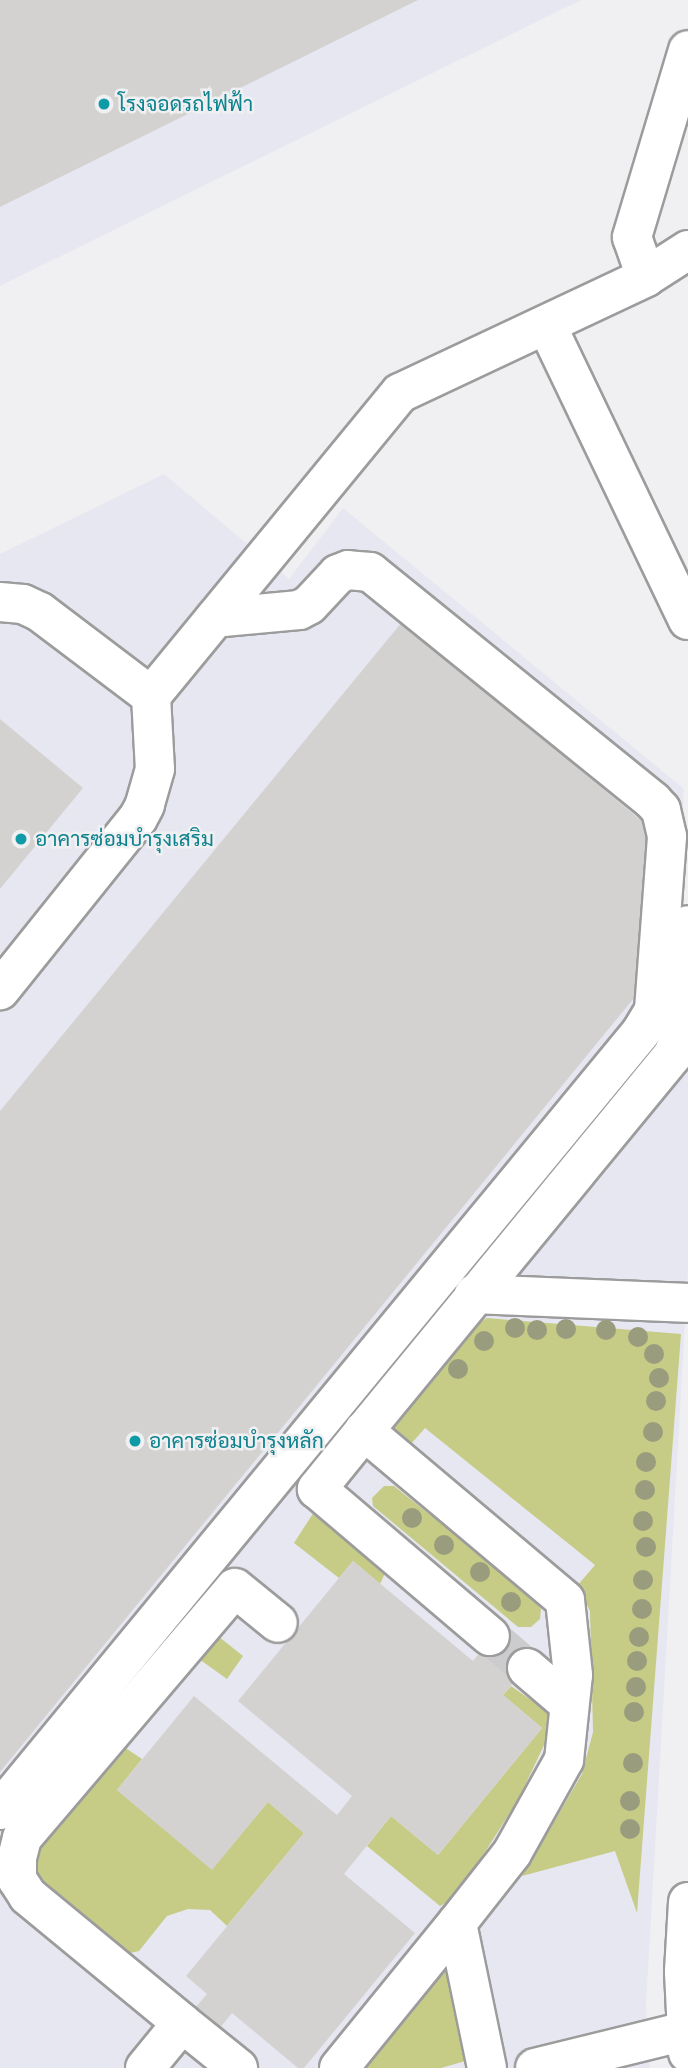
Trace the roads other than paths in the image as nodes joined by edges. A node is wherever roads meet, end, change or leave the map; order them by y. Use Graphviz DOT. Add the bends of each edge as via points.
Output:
graph roads {
  1 [pos="688,50"];
  2 [pos="688,250"];
  3 [pos="646,277"];
  4 [pos="547,326"];
  5 [pos="0,602"];
  6 [pos="215,618"];
  7 [pos="688,620"];
  8 [pos="151,696"];
  9 [pos="688,925"];
  10 [pos="0,990"];
  11 [pos="474,1294"];
  12 [pos="688,1303"];
  13 [pos="364,1431"];
  14 [pos="278,1623"];
  15 [pos="490,1636"];
  16 [pos="527,1668"];
  17 [pos="569,1704"];
  18 [pos="0,1810"];
  19 [pos="688,1902"];
  20 [pos="457,1923"];
  21 [pos="182,2024"];
  22 [pos="687,2042"];
  23 [pos="145,2068"];
  24 [pos="238,2068"];
  25 [pos="339,2068"];
  26 [pos="487,2068"];
  27 [pos="535,2068"];
  1 -- 3 [label="street" via="632,237"];
  2 -- 3 [label="street"];
  3 -- 4 [label="street"];
  4 -- 6 [label="street" via="400,393"];
  4 -- 7 [label="street"];
  5 -- 8 [label="street" via="23,604 40,612"];
  6 -- 8 [label="street"];
  6 -- 18 [label="street" via="299,610 338,574 370,572 653,801 661,810 667,836 654,1010 641,1032"];
  8 -- 10 [label="street" via="155,769 145,805"];
  9 -- 11 [label="street" via="682,1032 673,1055"];
  11 -- 12 [label="street"];
  11 -- 13 [label="street"];
  13 -- 15 [label="street" via="317,1489"];
  13 -- 17 [label="street" via="565,1600 573,1675"];
  14 -- 21 [label="street" via="235,1588 22,1838 17,1858 17,1879 28,1896"];
  16 -- 17 [label="street"];
  17 -- 20 [label="street" via="564,1760 512,1853"];
  19 -- 22 [label="street"];
  20 -- 25 [label="street"];
  20 -- 26 [label="street"];
  21 -- 23 [label="street"];
  21 -- 24 [label="street"];
  22 -- 27 [label="street"];
}
